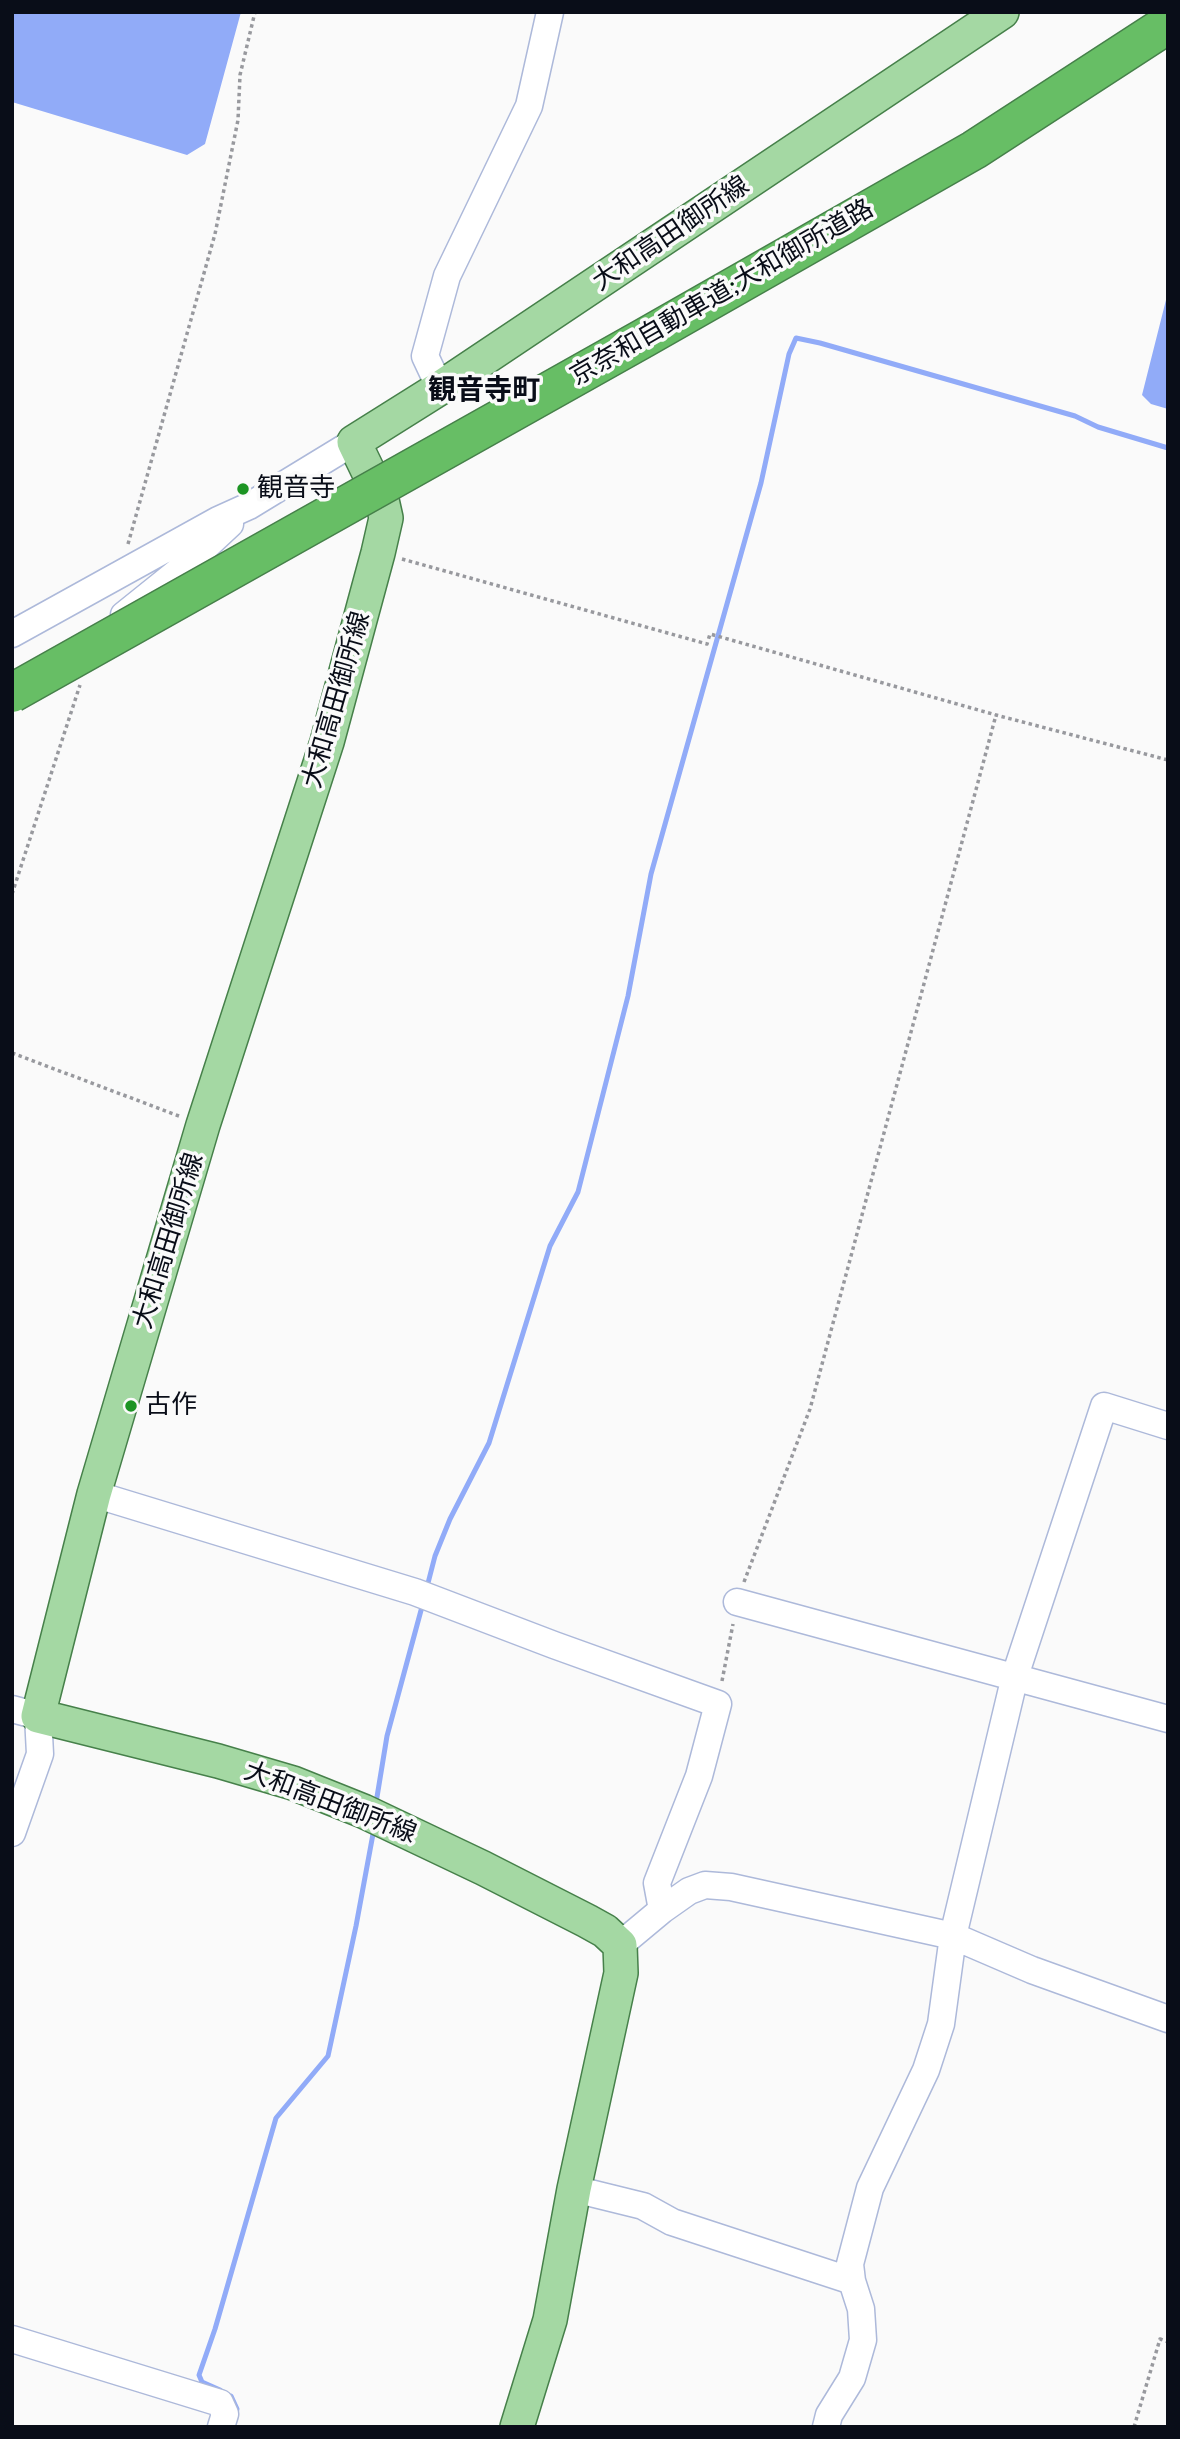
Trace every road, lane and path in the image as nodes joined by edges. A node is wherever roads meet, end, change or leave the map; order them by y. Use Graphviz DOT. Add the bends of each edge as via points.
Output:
graph roads {
  1 [pos="255,12"];
  2 [pos="550,12"];
  3 [pos="1002,12"];
  4 [pos="1168,24"];
  5 [pos="440,388"];
  6 [pos="354,442"];
  7 [pos="249,506"];
  8 [pos="378,553"];
  9 [pos="129,569"];
  10 [pos="12,634"];
  11 [pos="81,682"];
  12 [pos="12,693"];
  13 [pos="12,705"];
  14 [pos="996,715"];
  15 [pos="1168,760"];
  16 [pos="12,894"];
  17 [pos="12,1053"];
  18 [pos="203,1125"];
  19 [pos="1168,1426"];
  20 [pos="94,1494"];
  21 [pos="737,1602"];
  22 [pos="1015,1676"];
  23 [pos="718,1704"];
  24 [pos="25,1712"];
  25 [pos="1168,1719"];
  26 [pos="12,1833"];
  27 [pos="662,1910"];
  28 [pos="953,1936"];
  29 [pos="620,1945"];
  30 [pos="1168,2020"];
  31 [pos="574,2189"];
  32 [pos="852,2281"];
  33 [pos="12,2339"];
  34 [pos="1168,2342"];
  35 [pos="221,2427"];
  36 [pos="517,2427"];
  37 [pos="826,2427"];
  38 [pos="1134,2427"];
  1 -- 9 [label="path" via="240,75 238,120 215,234 128,544"];
  2 -- 5 [label="street" via="529,106 447,276 425,355"];
  3 -- 5 [label="main road, 大和高田御所線"];
  4 -- 12 [label="highway, 京奈和自動車道;大和御所道路, bridge" via="974,150"];
  5 -- 6 [label="main road, 大和高田御所線"];
  6 -- 7 [label="street"];
  6 -- 8 [label="main road, 大和高田御所線" via="386,518"];
  7 -- 9 [label="street"];
  7 -- 13 [label="street" via="185,566"];
  8 -- 14 [label="path" via="707,645 710,634"];
  8 -- 18 [label="main road, 大和高田御所線" via="327,742"];
  9 -- 10 [label="street"];
  11 -- 16 [label="path"];
  14 -- 15 [label="path"];
  14 -- 21 [label="path" via="810,1409"];
  17 -- 18 [label="path"];
  18 -- 20 [label="main road, 大和高田御所線"];
  19 -- 22 [label="street" via="1104,1406"];
  20 -- 23 [label="street" via="423,1595"];
  20 -- 24 [label="main road, 大和高田御所線"];
  21 -- 22 [label="street"];
  21 -- 23 [label="path"];
  22 -- 25 [label="street"];
  22 -- 28 [label="street"];
  23 -- 27 [label="street" via="699,1776 657,1884"];
  24 -- 26 [label="street" via="40,1754"];
  24 -- 29 [label="main road, 大和高田御所線" via="293,1783 494,1873 605,1931"];
  27 -- 28 [label="street" via="705,1885 731,1887"];
  27 -- 29 [label="street"];
  28 -- 30 [label="street"];
  28 -- 32 [label="street" via="941,2024 926,2070 870,2188 850,2264"];
  29 -- 31 [label="main road" via="621,1973"];
  31 -- 32 [label="street" via="643,2206 672,2222"];
  31 -- 36 [label="main road" via="550,2320"];
  32 -- 37 [label="street" via="861,2309 863,2340 852,2378"];
  33 -- 35 [label="street" via="220,2403 225,2414"];
  34 -- 38 [label="path" via="1160,2339"];
}
